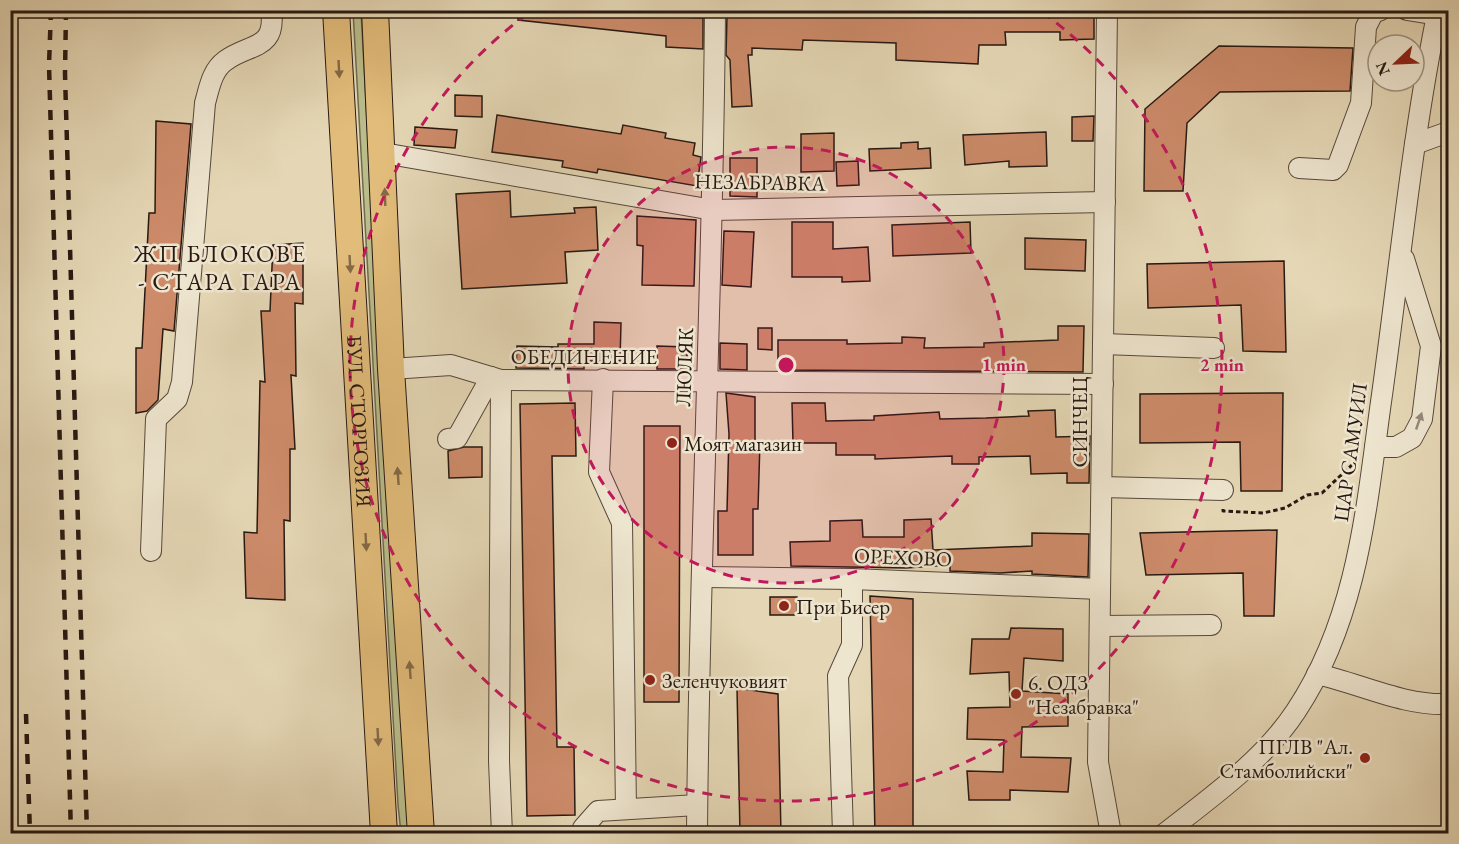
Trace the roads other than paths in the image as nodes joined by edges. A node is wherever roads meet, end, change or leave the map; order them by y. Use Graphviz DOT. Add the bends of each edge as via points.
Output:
graph roads {
  1 [pos="271,10"];
  2 [pos="336,10"];
  3 [pos="375,10"];
  4 [pos="715,10"];
  5 [pos="1107,10"];
  6 [pos="1381,10"];
  7 [pos="1407,10"];
  8 [pos="1438,13"];
  9 [pos="1449,132"];
  10 [pos="1415,144"];
  11 [pos="383,153"];
  12 [pos="1299,168"];
  13 [pos="1105,202"];
  14 [pos="713,210"];
  15 [pos="1402,254"];
  16 [pos="1103,344"];
  17 [pos="1214,348"];
  18 [pos="391,369"];
  19 [pos="496,379"];
  20 [pos="603,380"];
  21 [pos="707,382"];
  22 [pos="1103,384"];
  23 [pos="448,439"];
  24 [pos="1374,456"];
  25 [pos="1102,487"];
  26 [pos="1223,490"];
  27 [pos="151,551"];
  28 [pos="703,578"];
  29 [pos="852,579"];
  30 [pos="1100,589"];
  31 [pos="1211,625"];
  32 [pos="1100,626"];
  33 [pos="1317,674"];
  34 [pos="1449,704"];
  35 [pos="697,805"];
  36 [pos="626,809"];
  37 [pos="384,834"];
  38 [pos="421,834"];
  39 [pos="502,834"];
  40 [pos="583,834"];
  41 [pos="697,834"];
  42 [pos="843,834"];
  43 [pos="1111,834"];
  44 [pos="1164,834"];
  1 -- 27 [label="street" via="270,33 262,44 225,60 215,70 205,103 182,382 177,399 156,419"];
  2 -- 37 [label="main road, БУЛ. СТОРГОЗИЯ, one-way"];
  3 -- 11 [label="main road, БУЛ. СТОРГОЗИЯ"];
  4 -- 14 [label="street, ЛЮЛЯК"];
  5 -- 13 [label="street, СИНЧЕЦ"];
  6 -- 12 [label="street" via="1373,13 1366,27 1361,103 1338,165 1333,171"];
  7 -- 8 [label="street"];
  8 -- 10 [label="street, ЦАР САМУИЛ"];
  9 -- 10 [label="street"];
  10 -- 15 [label="street, ЦАР САМУИЛ"];
  11 -- 14 [label="street, НЕЗАБРАВКА"];
  18 -- 11 [label="main road, БУЛ. СТОРГОЗИЯ, one-way"];
  13 -- 14 [label="street, НЕЗАБРАВКА"];
  13 -- 16 [label="street, СИНЧЕЦ"];
  14 -- 21 [label="street, ЛЮЛЯК"];
  15 -- 24 [label="street, ЦАР САМУИЛ"];
  24 -- 15 [label="street, one-way" via="1412,438 1422,419 1431,346"];
  16 -- 17 [label="street"];
  16 -- 22 [label="street, СИНЧЕЦ"];
  18 -- 19 [label="street, ОБЕДИНЕНИЕ" via="451,365"];
  38 -- 18 [label="main road, БУЛ. СТОРГОЗИЯ, one-way"];
  19 -- 20 [label="street, ОБЕДИНЕНИЕ"];
  19 -- 23 [label="street" via="457,438"];
  19 -- 39 [label="street"];
  20 -- 21 [label="street, ОБЕДИНЕНИЕ"];
  20 -- 36 [label="street" via="599,472 622,523"];
  21 -- 22 [label="street, ОБЕДИНЕНИЕ"];
  21 -- 28 [label="street, ЛЮЛЯК"];
  22 -- 25 [label="street, СИНЧЕЦ"];
  24 -- 33 [label="street, ЦАР САМУИЛ" via="1354,575 1338,627"];
  25 -- 26 [label="street"];
  25 -- 30 [label="street, СИНЧЕЦ"];
  28 -- 29 [label="street, ОРЕХОВО"];
  28 -- 35 [label="street, ЛЮЛЯК"];
  29 -- 30 [label="street, ОРЕХОВО"];
  29 -- 42 [label="street" via="852,645 838,676"];
  30 -- 32 [label="street, СИНЧЕЦ"];
  31 -- 32 [label="street"];
  32 -- 43 [label="street, СИНЧЕЦ" via="1098,762"];
  33 -- 34 [label="street" via="1424,705"];
  33 -- 44 [label="street, ЦАР САМУИЛ" via="1296,712 1261,751"];
  35 -- 36 [label="street"];
  35 -- 41 [label="street, ЛЮЛЯК"];
  36 -- 40 [label="street" via="598,811 583,828"];
}
